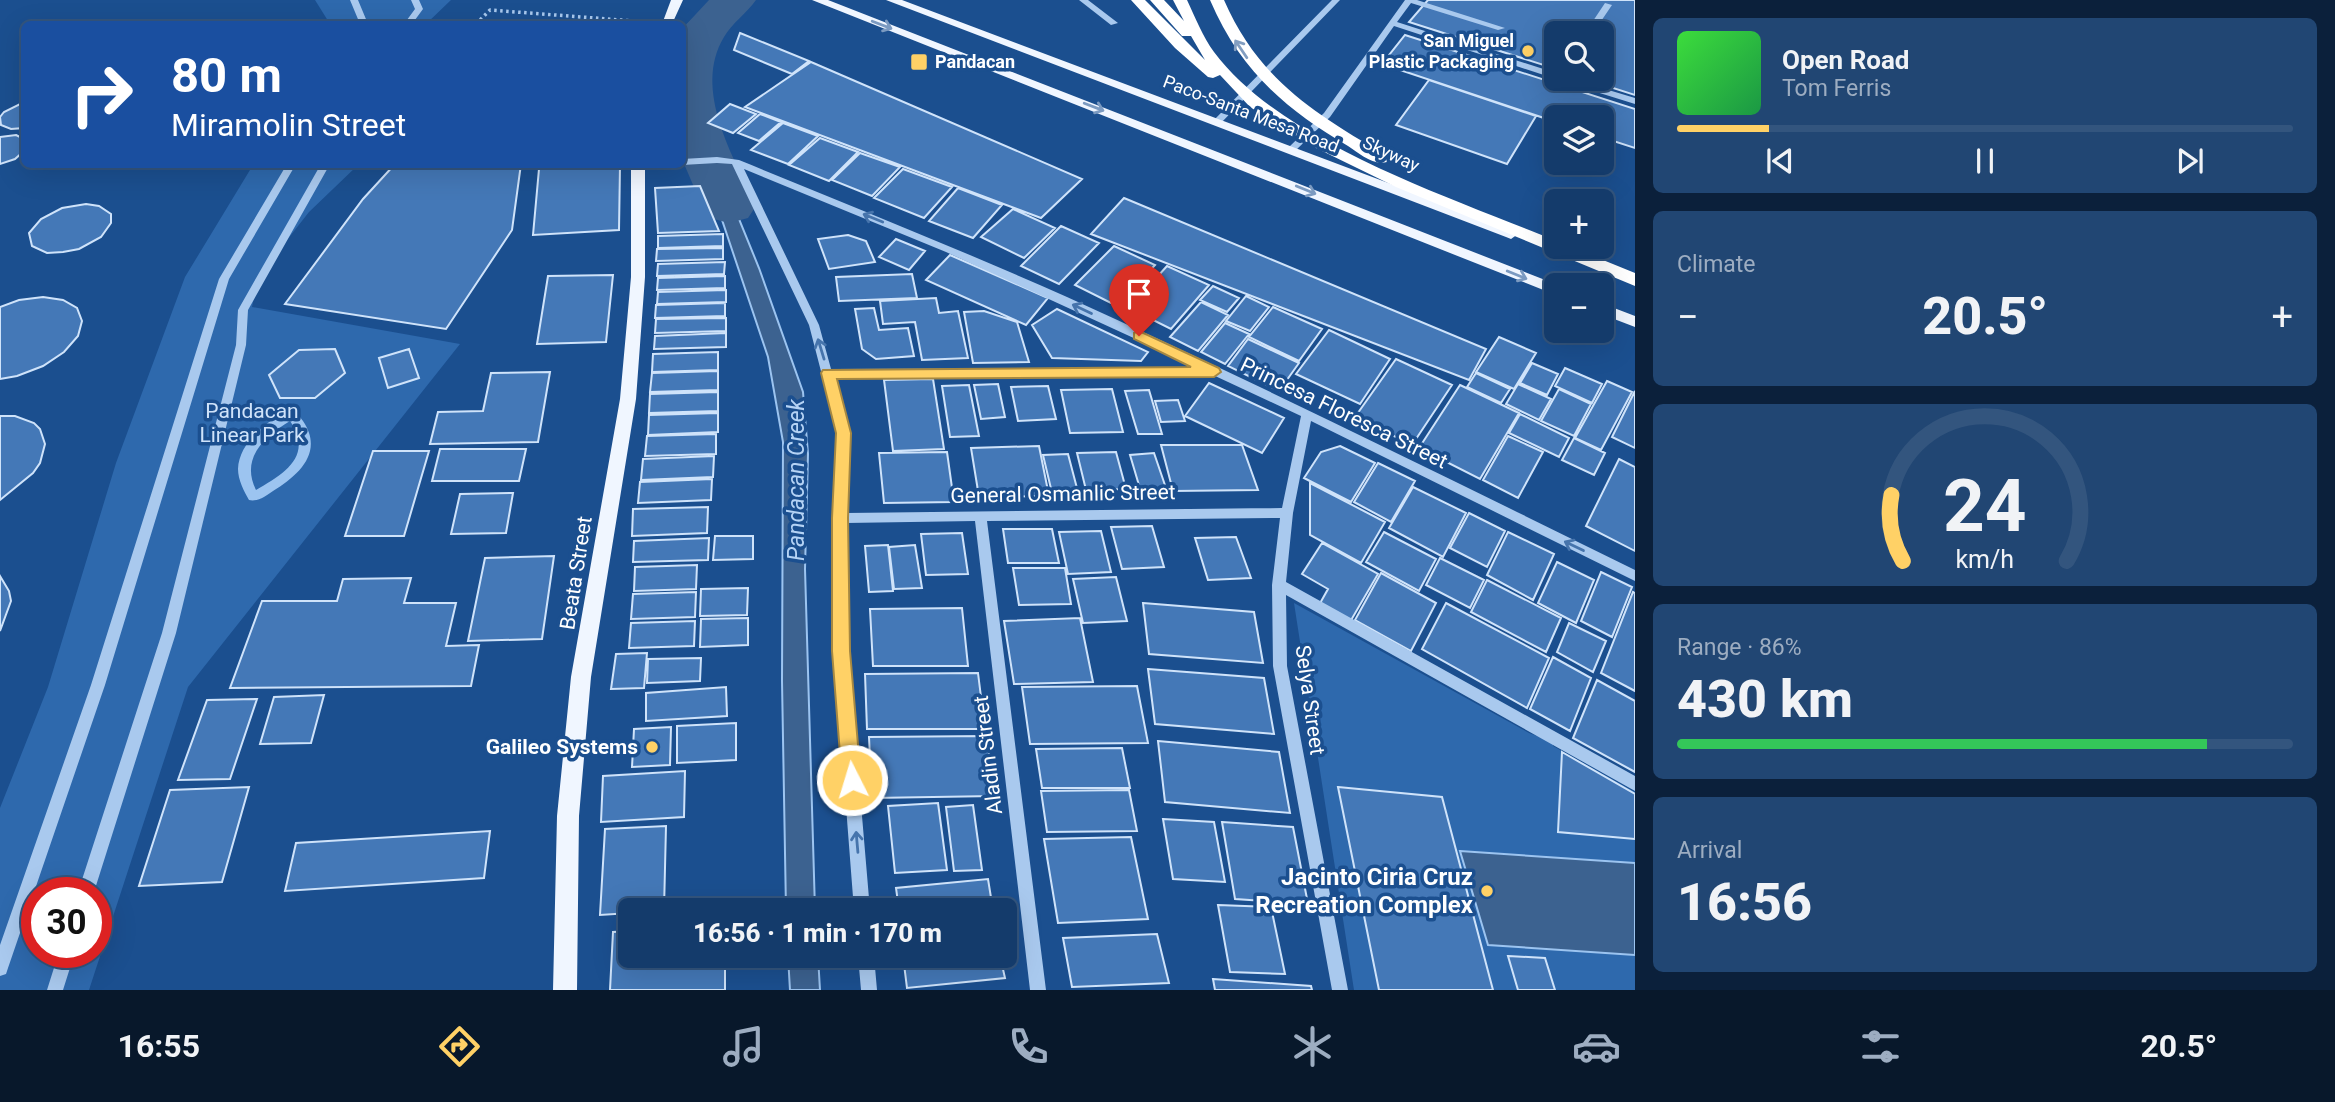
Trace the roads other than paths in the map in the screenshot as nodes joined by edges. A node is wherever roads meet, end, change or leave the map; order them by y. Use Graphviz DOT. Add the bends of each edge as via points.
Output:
graph roads {
  1 [pos="354,0"];
  2 [pos="415,0"];
  3 [pos="677,0"];
  4 [pos="818,0"];
  5 [pos="892,0"];
  6 [pos="1083,0"];
  7 [pos="1138,0"];
  8 [pos="1157,0"];
  9 [pos="1180,0"];
  10 [pos="1217,0"];
  11 [pos="1336,0"];
  12 [pos="1409,0"];
  13 [pos="1608,5"];
  14 [pos="362,21"];
  15 [pos="410,21"];
  16 [pos="669,21"];
  17 [pos="1597,21"];
  18 [pos="1114,23"];
  19 [pos="1392,23"];
  20 [pos="1501,28"];
  21 [pos="1544,72"];
  22 [pos="1603,91"];
  23 [pos="1635,101"];
  24 [pos="1255,104"];
  25 [pos="1217,122"];
  26 [pos="1291,150"];
  27 [pos="686,162"];
  28 [pos="736,162"];
  29 [pos="290,168"];
  30 [pos="324,168"];
  31 [pos="644,168"];
  32 [pos="1411,177"];
  33 [pos="1544,231"];
  34 [pos="1611,259"];
  35 [pos="1635,269"];
  36 [pos="1635,281"];
  37 [pos="1544,285"];
  38 [pos="1614,313"];
  39 [pos="1635,322"];
  40 [pos="1214,372"];
  41 [pos="828,373"];
  42 [pos="1307,414"];
  43 [pos="1287,513"];
  44 [pos="980,515"];
  45 [pos="840,518"];
  46 [pos="1635,576"];
  47 [pos="1279,585"];
  48 [pos="1635,784"];
  49 [pos="91,877"];
  50 [pos="861,898"];
  51 [pos="0,968"];
  52 [pos="63,968"];
  53 [pos="867,968"];
  54 [pos="55,990"];
  55 [pos="565,990"];
  56 [pos="869,990"];
  57 [pos="1038,990"];
  58 [pos="1340,990"];
  1 -- 14 [label="street"];
  2 -- 15 [label="street" via="419,9"];
  3 -- 16 [label="main road"];
  4 -- 37 [label="main road, one-way"];
  5 -- 25 [label="main road, Paco-Santa Mesa Road"];
  6 -- 18 [label="street"];
  7 -- 24 [label="highway" via="1203,66"];
  8 -- 32 [label="highway" via="1194,40 1272,101 1336,140"];
  9 -- 24 [label="highway, Skyway" via="1208,53"];
  32 -- 10 [label="highway, Skyway, one-way" via="1278,92 1233,36"];
  11 -- 25 [label="street"];
  12 -- 19 [label="street"];
  12 -- 20 [label="street"];
  13 -- 17 [label="lane"];
  19 -- 21 [label="street"];
  19 -- 26 [label="street" via="1327,115"];
  22 -- 23 [label="street"];
  24 -- 36 [label="highway, Skyway" via="1318,143 1402,183"];
  25 -- 26 [label="main road, Paco-Santa Mesa Road"];
  26 -- 36 [label="main road, Paco-Santa Mesa Road"];
  27 -- 28 [label="street, Princesa Floresca Street"];
  40 -- 28 [label="street, Princesa Floresca Street, one-way" via="950,250"];
  41 -- 28 [label="street, one-way" via="814,325"];
  29 -- 51 [label="street" via="224,279 98,685"];
  30 -- 49 [label="street" via="243,310 241,345 169,633"];
  31 -- 55 [label="main road, Beata Street" via="628,399 582,677 568,816"];
  32 -- 33 [label="highway, Skyway"];
  34 -- 35 [label="highway"];
  38 -- 39 [label="main road"];
  40 -- 41 [label="street"];
  40 -- 42 [label="street, Princesa Floresca Street"];
  41 -- 45 [label="street" via="843,433"];
  42 -- 43 [label="street, Selya Street"];
  46 -- 42 [label="street, Princesa Floresca Street, one-way"];
  43 -- 44 [label="street, General Osmanlic Street"];
  43 -- 47 [label="street, Selya Street"];
  44 -- 45 [label="street, General Osmanlic Street"];
  44 -- 57 [label="street, Aladin Street"];
  50 -- 45 [label="street, one-way" via="841,651"];
  47 -- 48 [label="street"];
  47 -- 58 [label="street, Selya Street" via="1280,666"];
  52 -- 54 [label="street"];
  53 -- 56 [label="street"];
}
